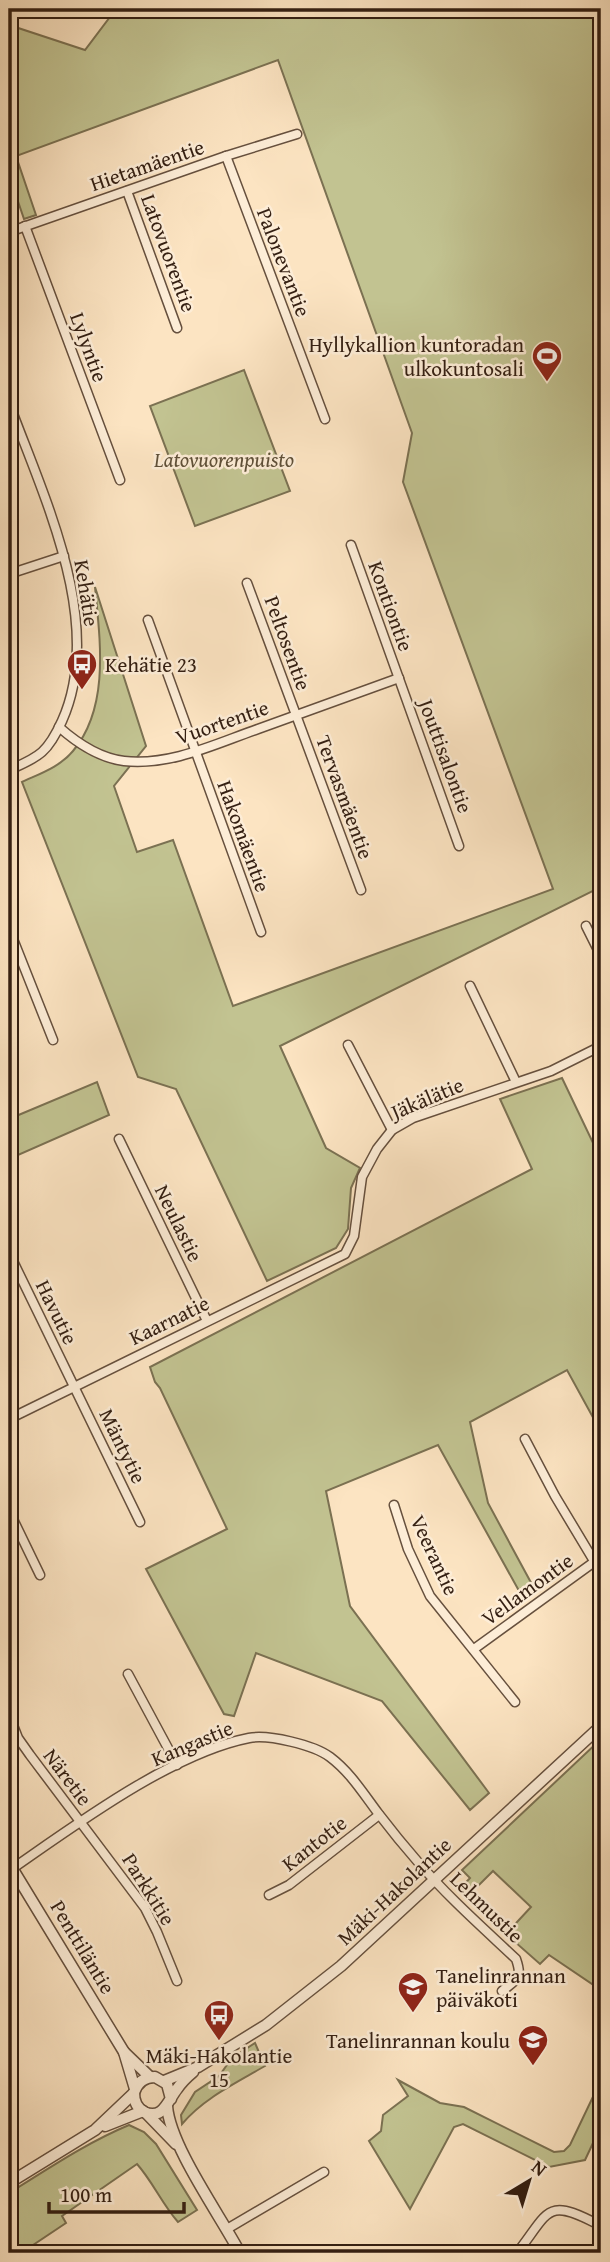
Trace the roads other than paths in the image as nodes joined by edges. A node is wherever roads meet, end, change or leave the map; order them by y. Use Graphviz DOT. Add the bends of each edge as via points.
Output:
graph roads {
  1 [pos="297,134"];
  2 [pos="226,156"];
  3 [pos="127,191"];
  4 [pos="25,226"];
  5 [pos="9,232"];
  6 [pos="177,328"];
  7 [pos="9,403"];
  8 [pos="325,419"];
  9 [pos="120,480"];
  10 [pos="351,545"];
  11 [pos="64,556"];
  12 [pos="9,574"];
  13 [pos="247,583"];
  14 [pos="148,620"];
  15 [pos="399,678"];
  16 [pos="296,715"];
  17 [pos="59,727"];
  18 [pos="194,751"];
  19 [pos="10,766"];
  20 [pos="459,846"];
  21 [pos="361,890"];
  22 [pos="586,926"];
  23 [pos="9,929"];
  24 [pos="261,932"];
  25 [pos="601,956"];
  26 [pos="470,986"];
  27 [pos="52,1040"];
  28 [pos="348,1045"];
  29 [pos="601,1045"];
  30 [pos="516,1082"];
  31 [pos="392,1130"];
  32 [pos="119,1139"];
  33 [pos="9,1253"];
  34 [pos="345,1254"];
  35 [pos="207,1321"];
  36 [pos="73,1387"];
  37 [pos="9,1419"];
  38 [pos="525,1439"];
  39 [pos="394,1505"];
  40 [pos="9,1511"];
  41 [pos="140,1522"];
  42 [pos="598,1559"];
  43 [pos="40,1575"];
  44 [pos="474,1649"];
  45 [pos="128,1674"];
  46 [pos="515,1702"];
  47 [pos="9,1715"];
  48 [pos="601,1726"];
  49 [pos="177,1765"];
  50 [pos="379,1815"];
  51 [pos="81,1823"];
  52 [pos="10,1867"];
  53 [pos="435,1881"];
  54 [pos="269,1895"];
  55 [pos="177,1981"];
  56 [pos="502,1991"];
  57 [pos="124,2052"];
  58 [pos="198,2067"];
  59 [pos="150,2077"];
  60 [pos="164,2081"];
  61 [pos="135,2091"];
  62 [pos="169,2102"];
  63 [pos="145,2112"];
  64 [pos="95,2130"];
  65 [pos="179,2147"];
  66 [pos="324,2172"];
  67 [pos="9,2183"];
  68 [pos="601,2226"];
  69 [pos="227,2229"];
  70 [pos="240,2253"];
  71 [pos="517,2253"];
  1 -- 2 [label="street, Hietamäentie"];
  2 -- 3 [label="street, Hietamäentie"];
  2 -- 8 [label="street, Palonevantie"];
  3 -- 4 [label="street, Hietamäentie"];
  3 -- 6 [label="street, Latovuorentie"];
  4 -- 5 [label="street, Hietamäentie"];
  4 -- 9 [label="street, Lylyntie"];
  7 -- 11 [label="street, Kehätie"];
  10 -- 15 [label="street, Kontiontie"];
  11 -- 12 [label="street"];
  11 -- 17 [label="street, Kehätie" via="77,635 69,705"];
  13 -- 16 [label="street, Peltosentie"];
  14 -- 18 [label="street, Hakomäentie"];
  15 -- 16 [label="street, Vuortentie"];
  15 -- 20 [label="street, Jouttisalontie"];
  16 -- 18 [label="street, Vuortentie"];
  16 -- 21 [label="street, Tervasmäentie"];
  17 -- 18 [label="street, Vuortentie" via="96,752 122,761 151,762"];
  17 -- 19 [label="street, Kehätie" via="42,752"];
  18 -- 24 [label="street, Hakomäentie"];
  22 -- 25 [label="street"];
  23 -- 27 [label="street"];
  26 -- 30 [label="street"];
  28 -- 31 [label="street"];
  29 -- 30 [label="street, Jäkälätie" via="551,1071"];
  30 -- 31 [label="street, Jäkälätie" via="413,1118"];
  31 -- 34 [label="street, Jäkälätie" via="362,1177 354,1236"];
  32 -- 35 [label="street, Neulastie"];
  33 -- 36 [label="street, Havutie"];
  34 -- 35 [label="street, Kaarnatie"];
  35 -- 36 [label="street, Kaarnatie"];
  36 -- 37 [label="street, Kaarnatie"];
  36 -- 41 [label="street, Mäntytie"];
  38 -- 42 [label="street" via="555,1496"];
  39 -- 44 [label="street, Veerantie" via="430,1596"];
  40 -- 43 [label="street"];
  42 -- 44 [label="street, Vellamontie"];
  44 -- 46 [label="street, Veerantie"];
  45 -- 49 [label="street"];
  47 -- 51 [label="street, Näretie" via="24,1747"];
  48 -- 53 [label="street, Mäki-Hakolantie"];
  49 -- 50 [label="street, Kangastie" via="251,1737 291,1741 337,1762"];
  49 -- 51 [label="street, Kangastie"];
  50 -- 53 [label="street, Kangastie"];
  50 -- 54 [label="street, Kantotie" via="289,1885"];
  51 -- 52 [label="street, Kangastie"];
  51 -- 55 [label="street, Parkkitie" via="145,1908"];
  52 -- 57 [label="street, Penttiläntie"];
  53 -- 56 [label="street, Lehmustie" via="516,1959 520,1976"];
  53 -- 58 [label="street, Mäki-Hakolantie" via="310,1991"];
  57 -- 59 [label="street, Penttiläntie"];
  57 -- 61 [label="street, Penttiläntie"];
  58 -- 60 [label="street, Mäki-Hakolantie"];
  58 -- 62 [label="street, Mäki-Hakolantie"];
  59 -- 60 [label="street"];
  59 -- 61 [label="street" via="138,2083"];
  60 -- 62 [label="street" via="170,2089"];
  61 -- 63 [label="street" via="136,2104"];
  61 -- 64 [label="street"];
  62 -- 63 [label="street" via="158,2113"];
  62 -- 65 [label="street" via="169,2119"];
  63 -- 64 [label="street"];
  63 -- 65 [label="street"];
  64 -- 67 [label="street"];
  65 -- 69 [label="street"];
  66 -- 69 [label="street"];
  68 -- 71 [label="street" via="573,2211 548,2213"];
  69 -- 70 [label="street"];
}
